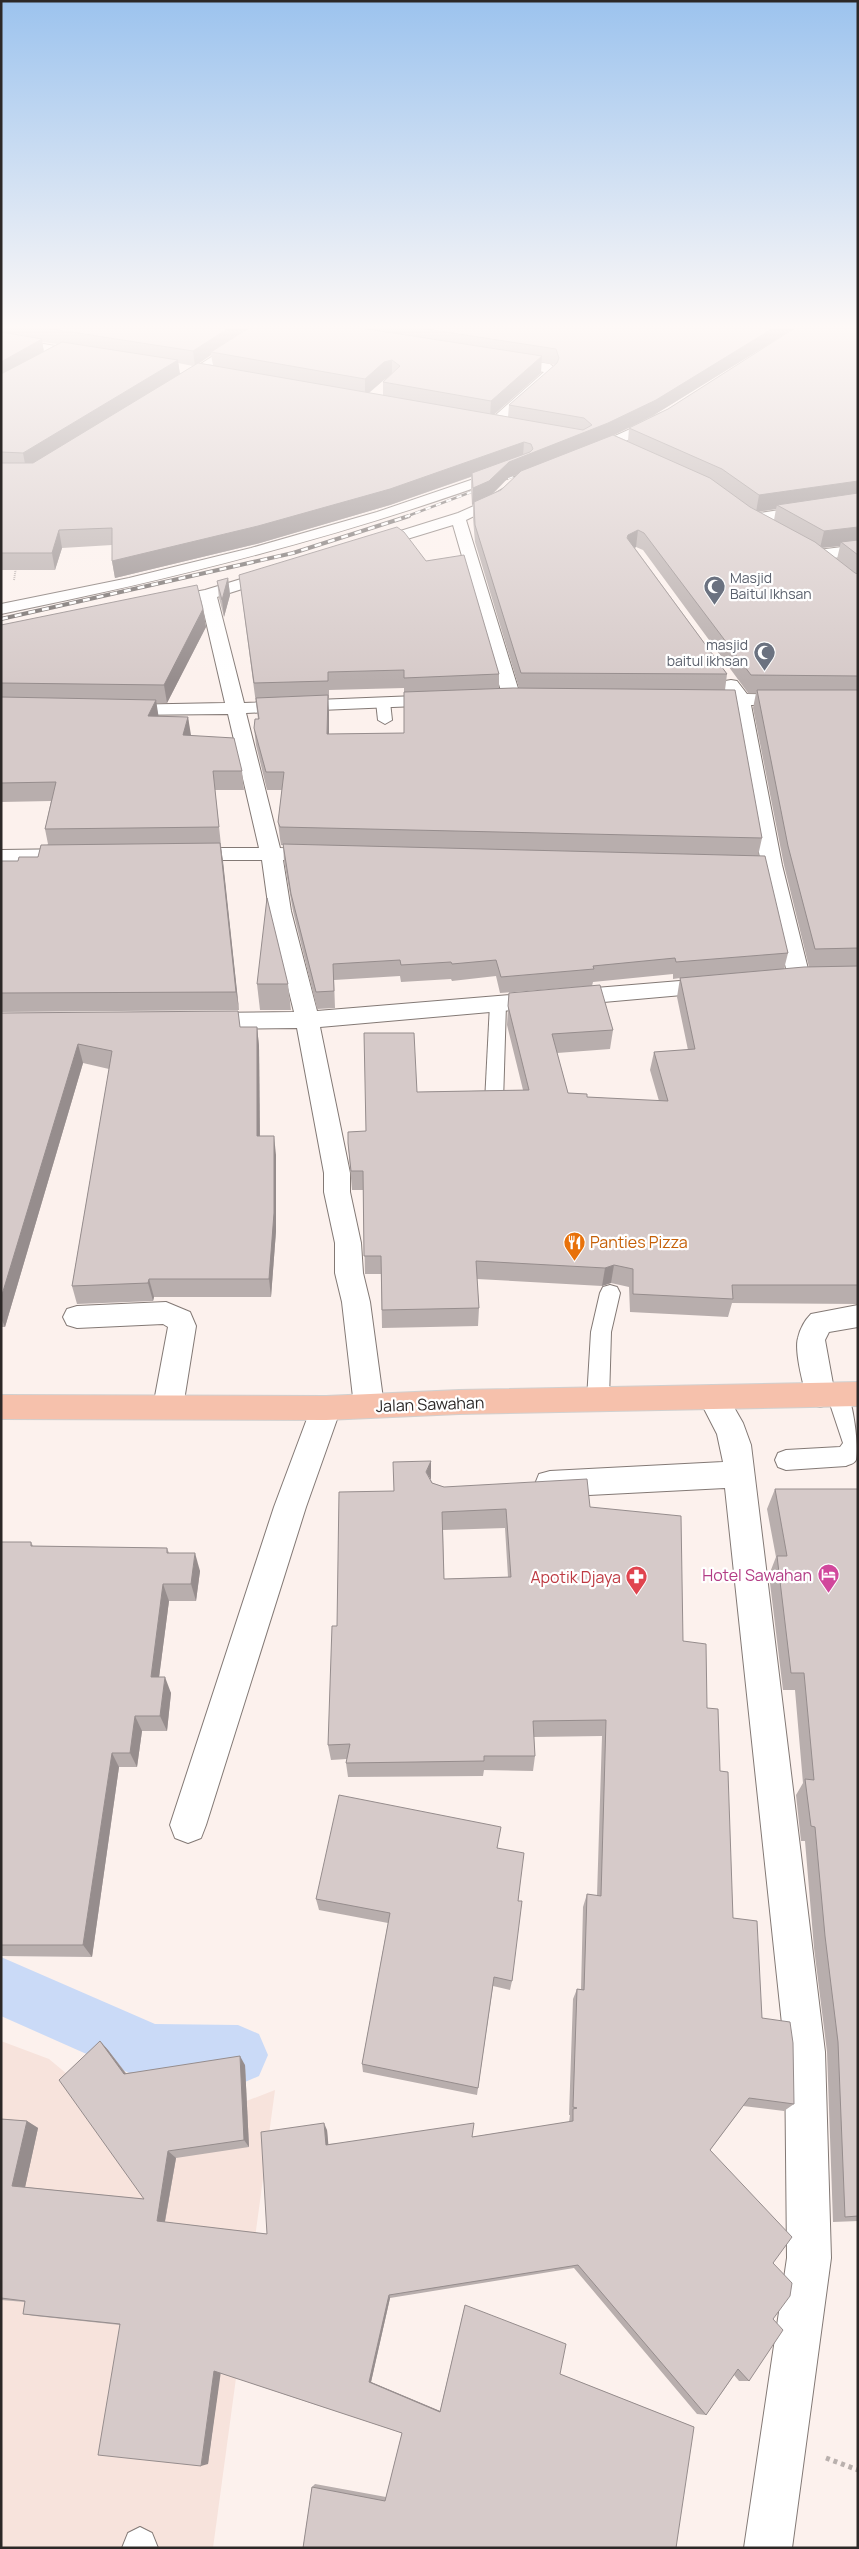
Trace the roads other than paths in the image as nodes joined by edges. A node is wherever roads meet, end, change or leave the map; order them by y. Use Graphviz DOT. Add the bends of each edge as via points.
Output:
graph roads {
  1 [pos="612,444"];
  2 [pos="629,451"];
  3 [pos="574,459"];
  4 [pos="519,466"];
  5 [pos="514,483"];
  6 [pos="858,502"];
  7 [pos="740,508"];
  8 [pos="458,518"];
  9 [pos="753,519"];
  10 [pos="778,533"];
  11 [pos="802,546"];
  12 [pos="360,548"];
  13 [pos="858,550"];
  14 [pos="818,556"];
  15 [pos="294,568"];
  16 [pos="834,568"];
  17 [pos="208,594"];
  18 [pos="152,606"];
  19 [pos="7,608"];
  20 [pos="719,669"];
  21 [pos="492,698"];
  22 [pos="512,698"];
  23 [pos="532,698"];
  24 [pos="462,699"];
  25 [pos="682,699"];
  26 [pos="741,699"];
  27 [pos="858,701"];
  28 [pos="382,702"];
  29 [pos="235,709"];
  30 [pos="106,710"];
  31 [pos="385,720"];
  32 [pos="270,853"];
  33 [pos="161,854"];
  34 [pos="91,855"];
  35 [pos="339,855"];
  36 [pos="1,856"];
  37 [pos="713,864"];
  38 [pos="772,865"];
  39 [pos="799,978"];
  40 [pos="741,982"];
  41 [pos="498,1004"];
  42 [pos="307,1020"];
  43 [pos="179,1021"];
  44 [pos="494,1102"];
  45 [pos="610,1293"];
  46 [pos="858,1316"];
  47 [pos="77,1317"];
  48 [pos="838,1395"];
  49 [pos="713,1397"];
  50 [pos="598,1399"];
  51 [pos="369,1406"];
  52 [pos="1,1407"];
  53 [pos="168,1408"];
  54 [pos="326,1408"];
  55 [pos="856,1446"];
  56 [pos="786,1460"];
  57 [pos="739,1474"];
  58 [pos="523,1486"];
  59 [pos="188,1825"];
  60 [pos="768,2548"];
  1 -- 2 [label="street"];
  1 -- 3 [label="street"];
  4 -- 19 [label="street" via="433,499 235,558"];
  5 -- 8 [label="street" via="498,500"];
  6 -- 9 [label="street"];
  7 -- 9 [label="street"];
  8 -- 12 [label="street" via="404,541"];
  8 -- 22 [label="street"];
  9 -- 10 [label="street"];
  11 -- 14 [label="street"];
  13 -- 14 [label="street"];
  14 -- 16 [label="street"];
  15 -- 17 [label="street"];
  17 -- 18 [label="street"];
  17 -- 29 [label="street"];
  20 -- 26 [label="street"];
  21 -- 22 [label="street"];
  22 -- 23 [label="street"];
  24 -- 28 [label="street"];
  25 -- 26 [label="street"];
  26 -- 27 [label="street"];
  26 -- 38 [label="street"];
  28 -- 29 [label="street"];
  28 -- 31 [label="lane"];
  29 -- 30 [label="street"];
  29 -- 32 [label="street"];
  32 -- 33 [label="street"];
  32 -- 35 [label="street"];
  32 -- 42 [label="street" via="280,911"];
  34 -- 36 [label="street"];
  37 -- 38 [label="street"];
  38 -- 39 [label="street"];
  40 -- 41 [label="street"];
  41 -- 42 [label="street"];
  41 -- 44 [label="lane"];
  42 -- 43 [label="street"];
  42 -- 51 [label="street" via="337,1173 337,1192 348,1244 349,1273 356,1302"];
  45 -- 50 [label="lane" via="601,1332"];
  46 -- 48 [label="street" via="821,1322 810,1340"];
  47 -- 53 [label="street" via="166,1313 180,1320 182,1326"];
  48 -- 49 [label="main road, Jalan Sawahan"];
  48 -- 55 [label="lane"];
  49 -- 50 [label="main road, Jalan Sawahan"];
  49 -- 57 [label="street" via="732,1432"];
  50 -- 51 [label="main road, Jalan Sawahan"];
  51 -- 54 [label="main road, Jalan Sawahan"];
  52 -- 53 [label="main road, Jalan Sawahan"];
  53 -- 54 [label="main road, Jalan Sawahan"];
  54 -- 59 [label="street" via="290,1507"];
  55 -- 56 [label="lane" via="846,1456"];
  57 -- 58 [label="street"];
  57 -- 60 [label="street" via="804,2052 809,2258"];
}
